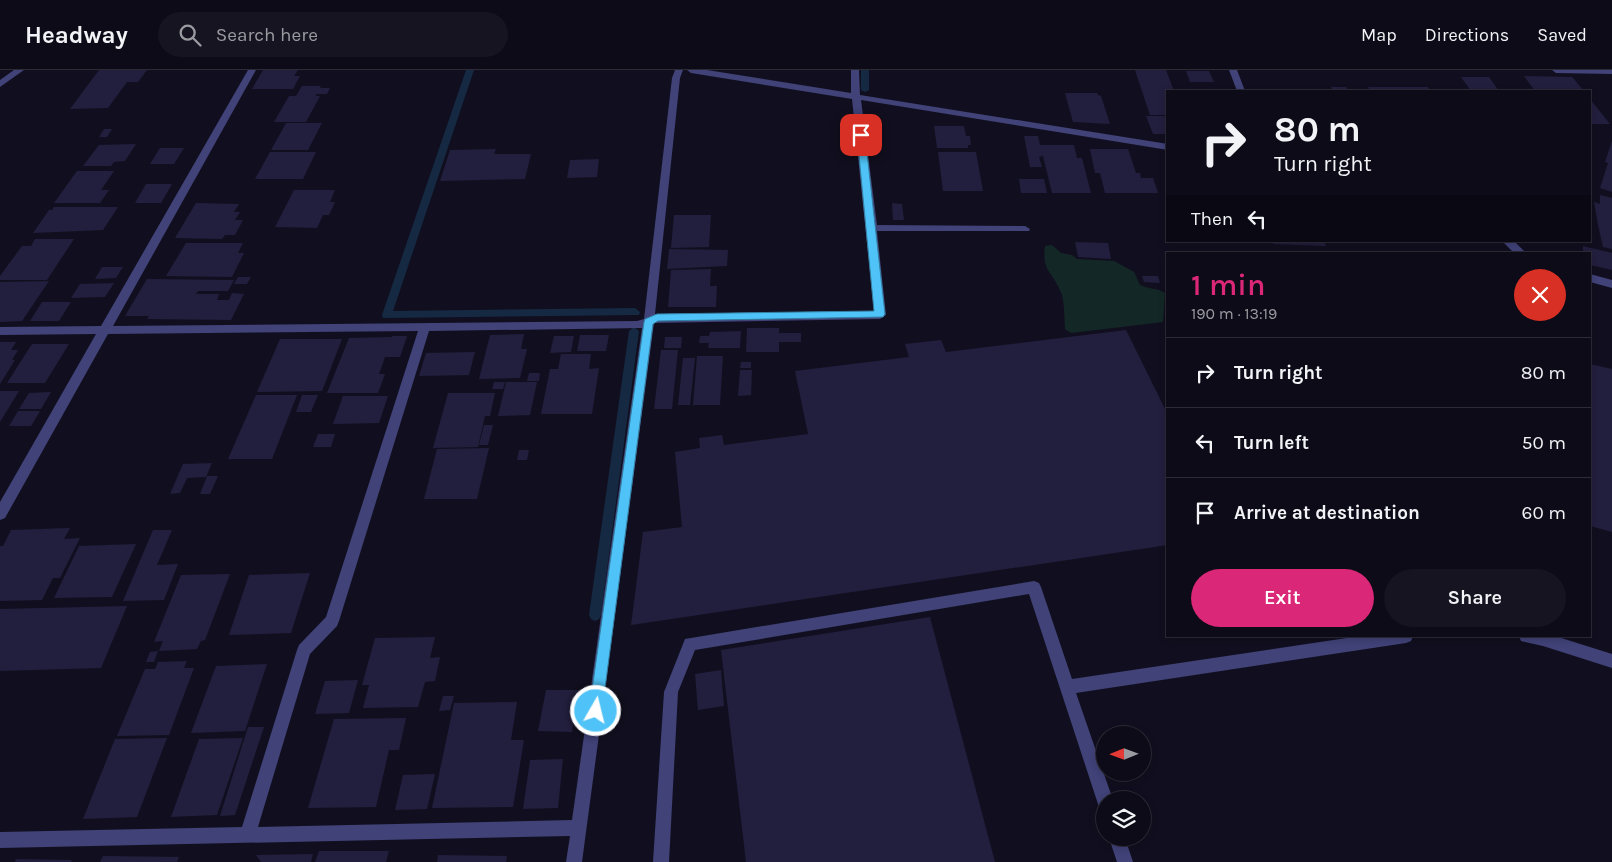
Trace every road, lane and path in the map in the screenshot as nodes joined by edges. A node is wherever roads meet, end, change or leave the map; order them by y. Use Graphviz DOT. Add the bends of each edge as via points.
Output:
graph roads {
  1 [pos="20,70"];
  2 [pos="252,70"];
  3 [pos="679,70"];
  4 [pos="691,70"];
  5 [pos="854,70"];
  6 [pos="1233,70"];
  7 [pos="1556,70"];
  8 [pos="1610,72"];
  9 [pos="0,84"];
  10 [pos="1241,90"];
  11 [pos="857,98"];
  12 [pos="1166,147"];
  13 [pos="872,228"];
  14 [pos="1025,228"];
  15 [pos="1508,242"];
  16 [pos="1520,252"];
  17 [pos="1591,278"];
  18 [pos="1612,284"];
  19 [pos="649,322"];
  20 [pos="426,326"];
  21 [pos="103,330"];
  22 [pos="0,331"];
  23 [pos="0,514"];
  24 [pos="1399,637"];
  25 [pos="1532,637"];
  26 [pos="1612,661"];
  27 [pos="1067,688"];
  28 [pos="1102,791"];
  29 [pos="580,828"];
  30 [pos="248,834"];
  31 [pos="0,840"];
  32 [pos="1120,846"];
  33 [pos="574,862"];
  34 [pos="662,862"];
  35 [pos="1125,862"];
  1 -- 9 [label="street"];
  2 -- 21 [label="street"];
  3 -- 19 [label="street"];
  4 -- 11 [label="street"];
  5 -- 11 [label="street"];
  6 -- 10 [label="street"];
  7 -- 8 [label="street"];
  11 -- 12 [label="street"];
  11 -- 13 [label="street"];
  13 -- 14 [label="street"];
  13 -- 19 [label="street" via="880,314 657,318"];
  15 -- 16 [label="street"];
  17 -- 18 [label="street"];
  19 -- 20 [label="street" via="638,325"];
  19 -- 29 [label="street"];
  20 -- 21 [label="street"];
  20 -- 30 [label="street" via="332,621 304,650"];
  21 -- 22 [label="street"];
  21 -- 23 [label="street"];
  24 -- 27 [label="street"];
  25 -- 26 [label="street"];
  27 -- 28 [label="street"];
  27 -- 34 [label="street" via="1034,587 690,644 671,692"];
  29 -- 30 [label="street"];
  29 -- 33 [label="street"];
  30 -- 31 [label="street"];
  32 -- 35 [label="street"];
}
